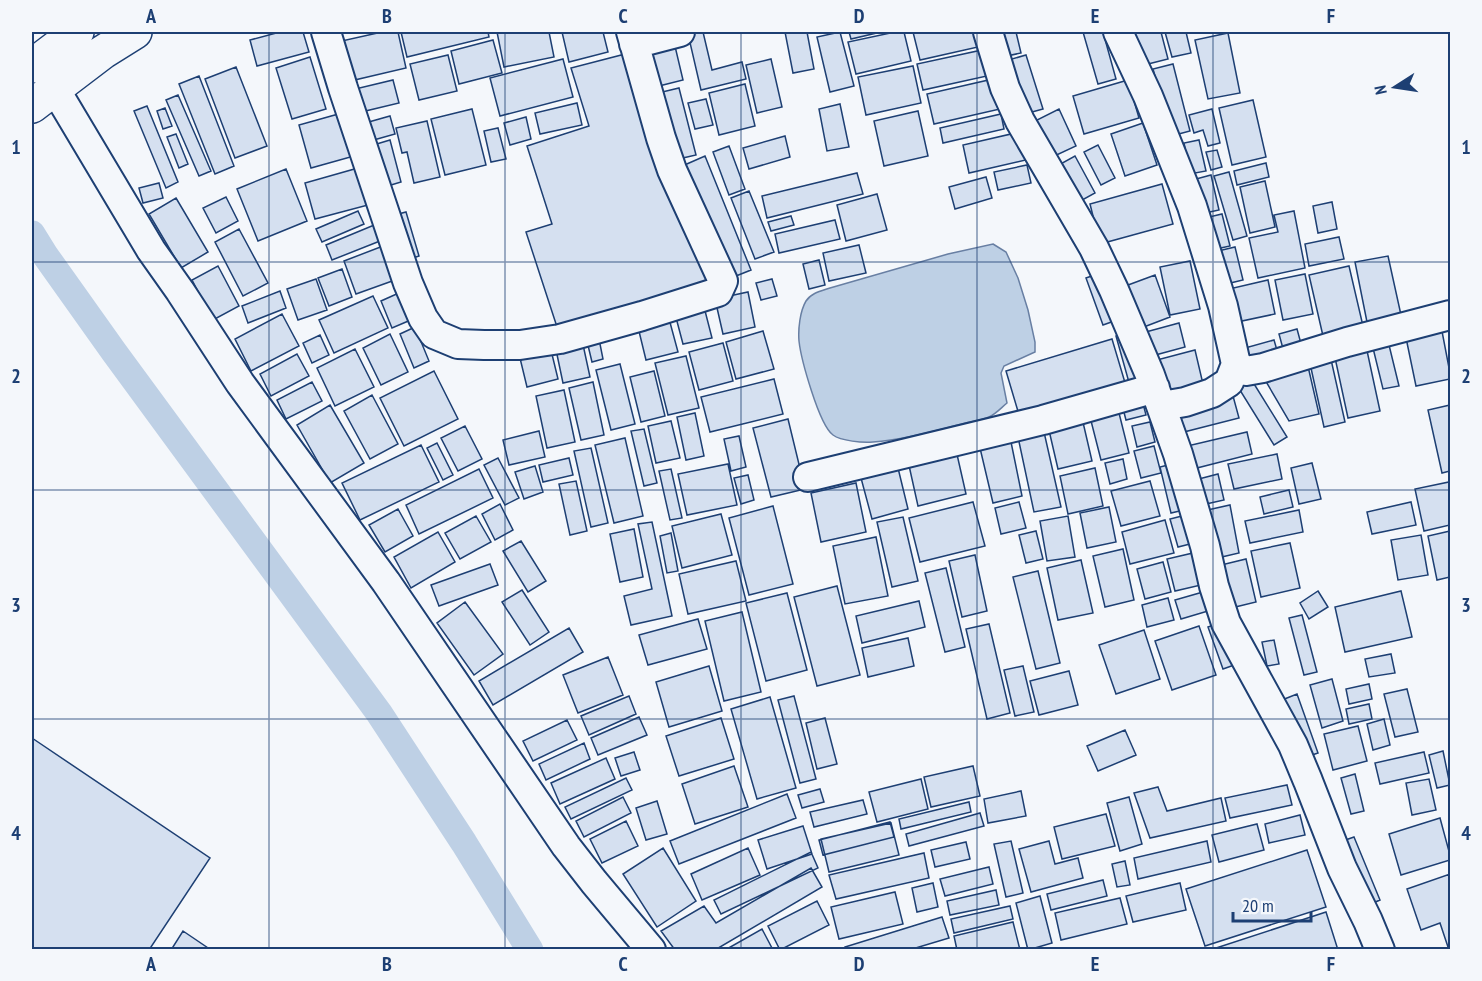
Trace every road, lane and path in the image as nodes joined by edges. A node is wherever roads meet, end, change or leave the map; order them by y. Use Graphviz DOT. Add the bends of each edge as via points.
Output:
graph roads {
  1 [pos="77,32"];
  2 [pos="135,32"];
  3 [pos="326,32"];
  4 [pos="680,32"];
  5 [pos="988,32"];
  6 [pos="1118,32"];
  7 [pos="633,38"];
  8 [pos="34,62"];
  9 [pos="43,97"];
  10 [pos="1450,315"];
  11 [pos="1236,364"];
  12 [pos="1159,397"];
  13 [pos="808,477"];
  14 [pos="651,950"];
  15 [pos="1380,950"];
  1 -- 8 [label="highway"];
  2 -- 9 [label="highway"];
  3 -- 7 [label="street" via="423,318 434,334 458,344 484,345 560,339 718,292 723,281 672,170"];
  4 -- 7 [label="street"];
  5 -- 12 [label="street" via="1005,88 1094,248"];
  6 -- 11 [label="street" via="1192,206"];
  9 -- 14 [label="street" via="180,291 240,384 386,582 566,846"];
  10 -- 11 [label="street" via="1263,368 1246,371"];
  11 -- 12 [label="street" via="1229,382 1212,393 1185,402"];
  12 -- 13 [label="street"];
  12 -- 15 [label="street" via="1226,623 1293,745"];
}
